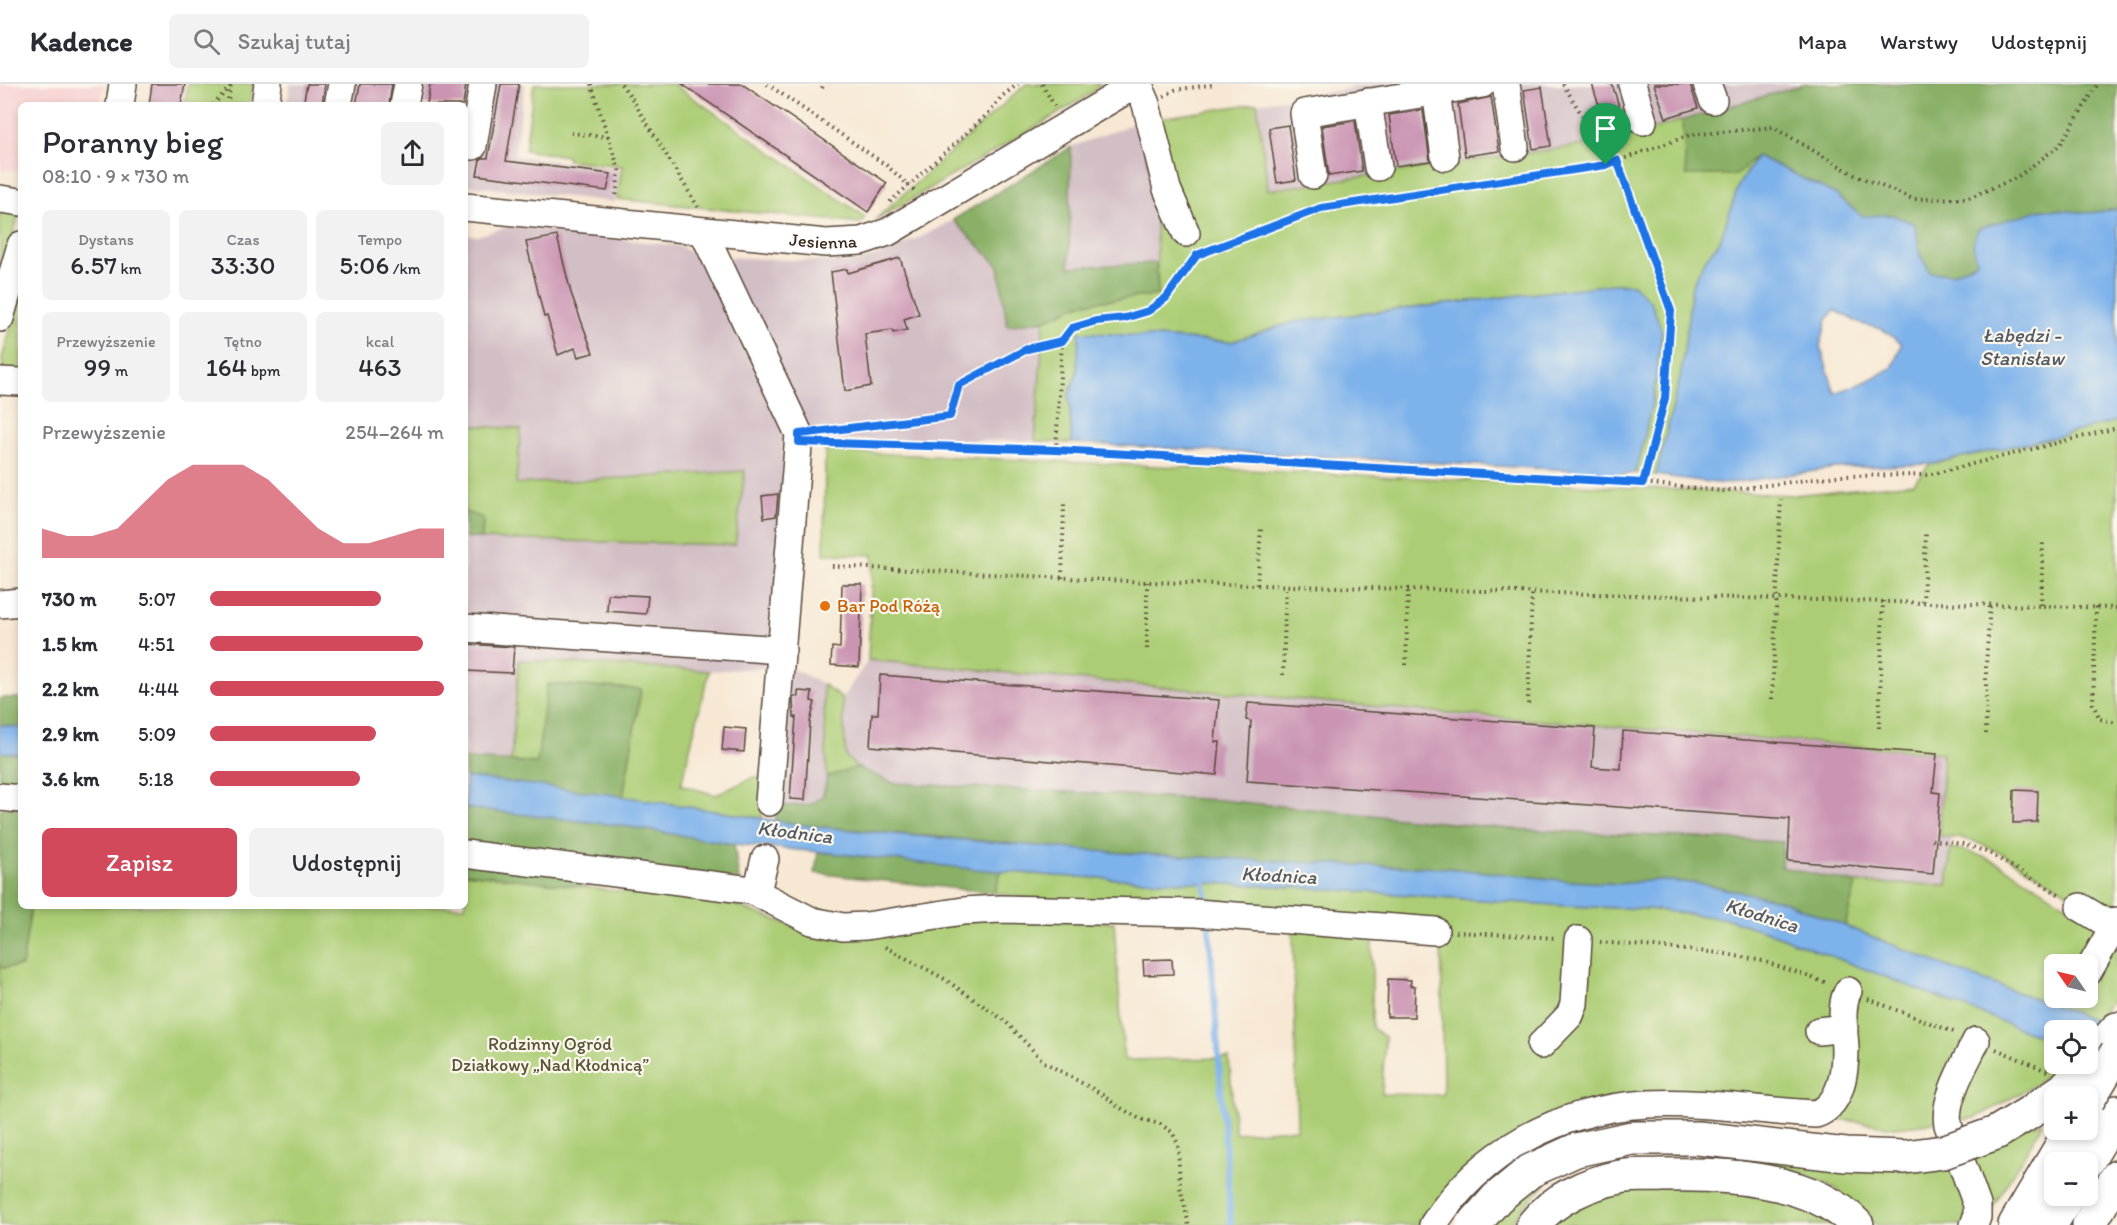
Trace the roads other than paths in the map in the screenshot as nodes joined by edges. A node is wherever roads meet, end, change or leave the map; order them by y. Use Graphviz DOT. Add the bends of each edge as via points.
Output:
graph roads {
  1 [pos="123,84"];
  2 [pos="268,84"];
  3 [pos="342,84"];
  4 [pos="408,84"];
  5 [pos="483,84"];
  6 [pos="1482,84"];
  7 [pos="1506,84"];
  8 [pos="1632,84"];
  9 [pos="1135,86"];
  10 [pos="1436,91"];
  11 [pos="120,102"];
  12 [pos="265,102"];
  13 [pos="339,102"];
  14 [pos="405,102"];
  15 [pos="1368,102"];
  16 [pos="1643,121"];
  17 [pos="472,146"];
  18 [pos="1515,147"];
  19 [pos="1445,157"];
  20 [pos="1378,167"];
  21 [pos="1313,175"];
  22 [pos="0,199"];
  23 [pos="18,202"];
  24 [pos="468,207"];
  25 [pos="701,220"];
  26 [pos="1191,244"];
  27 [pos="18,255"];
  28 [pos="0,318"];
  29 [pos="0,381"];
  30 [pos="18,382"];
  31 [pos="18,602"];
  32 [pos="0,604"];
  33 [pos="468,628"];
  34 [pos="782,650"];
  35 [pos="0,797"];
  36 [pos="18,799"];
  37 [pos="769,802"];
  38 [pos="468,854"];
  39 [pos="765,859"];
  40 [pos="751,890"];
  41 [pos="2080,907"];
  42 [pos="2115,924"];
  43 [pos="1435,931"];
  44 [pos="1578,940"];
  45 [pos="2098,954"];
  46 [pos="1848,991"];
  47 [pos="1546,1028"];
  48 [pos="2117,1029"];
  49 [pos="1976,1041"];
  50 [pos="2098,1051"];
  51 [pos="2117,1052"];
  52 [pos="2077,1074"];
  53 [pos="2096,1086"];
  54 [pos="2117,1112"];
  55 [pos="2065,1140"];
  56 [pos="2093,1152"];
  57 [pos="2117,1177"];
  58 [pos="2062,1206"];
  59 [pos="1432,1225"];
  60 [pos="1473,1225"];
  61 [pos="1533,1225"];
  62 [pos="1857,1225"];
  63 [pos="1974,1225"];
  64 [pos="2014,1225"];
  65 [pos="2050,1225"];
  66 [pos="2089,1225"];
  1 -- 11 [label="street"];
  2 -- 12 [label="street"];
  3 -- 13 [label="street"];
  4 -- 14 [label="street"];
  5 -- 17 [label="street"];
  6 -- 10 [label="street"];
  7 -- 18 [label="street"];
  8 -- 16 [label="street"];
  9 -- 25 [label="street, Jesienna" via="888,232 861,241 825,243"];
  9 -- 26 [label="street" via="1146,104 1167,189"];
  10 -- 15 [label="street"];
  10 -- 19 [label="street"];
  15 -- 20 [label="street"];
  15 -- 21 [label="street" via="1304,113"];
  22 -- 23 [label="street"];
  24 -- 25 [label="street, Jesienna"];
  25 -- 34 [label="street" via="799,438"];
  27 -- 28 [label="street"];
  29 -- 30 [label="street"];
  31 -- 32 [label="street"];
  33 -- 34 [label="street"];
  34 -- 37 [label="street"];
  35 -- 36 [label="street"];
  38 -- 40 [label="street"];
  39 -- 40 [label="street" via="759,883"];
  40 -- 43 [label="street" via="812,921 843,927 1000,909 1196,913"];
  41 -- 42 [label="street"];
  42 -- 45 [label="street"];
  44 -- 47 [label="street" via="1570,1015"];
  46 -- 59 [label="street" via="1832,1030 1843,1071 1838,1093 1825,1111 1816,1114 1647,1104 1600,1110 1556,1123 1513,1144 1474,1174"];
  48 -- 50 [label="main road"];
  49 -- 63 [label="street" via="1946,1114 1977,1205"];
  51 -- 53 [label="main road, bridge"];
  52 -- 60 [label="main road, bridge" via="2064,1089 1996,1133 1942,1152 1905,1157 1846,1155 1698,1138 1632,1138 1576,1150 1530,1171 1497,1198"];
  54 -- 56 [label="main road"];
  55 -- 64 [label="main road"];
  57 -- 66 [label="main road"];
  58 -- 65 [label="main road"];
  61 -- 62 [label="main road" via="1572,1192 1621,1177 1680,1174 1728,1175 1786,1187 1824,1201"];
}
